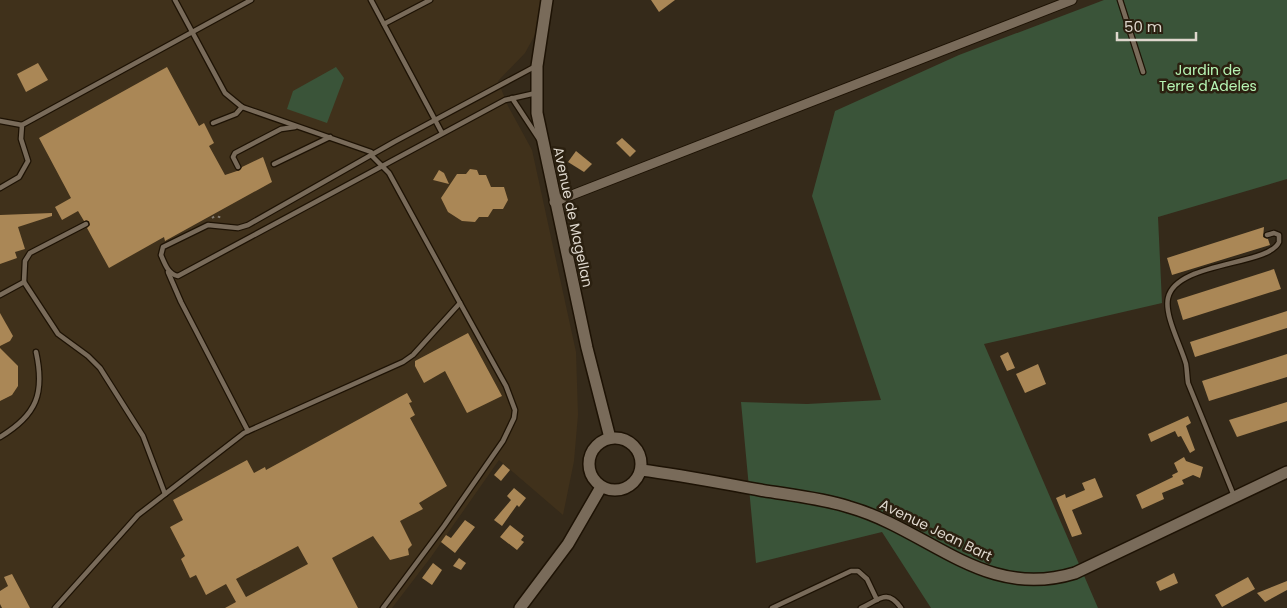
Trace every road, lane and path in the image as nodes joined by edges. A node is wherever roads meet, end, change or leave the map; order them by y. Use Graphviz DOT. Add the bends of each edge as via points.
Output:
graph roads {
  1 [pos="175,0"];
  2 [pos="251,0"];
  3 [pos="371,0"];
  4 [pos="430,0"];
  5 [pos="547,0"];
  6 [pos="1072,0"];
  7 [pos="1120,0"];
  8 [pos="384,24"];
  9 [pos="192,32"];
  10 [pos="537,66"];
  11 [pos="1143,72"];
  12 [pos="536,93"];
  13 [pos="512,98"];
  14 [pos="242,107"];
  15 [pos="435,120"];
  16 [pos="0,121"];
  17 [pos="283,121"];
  18 [pos="213,124"];
  19 [pos="22,125"];
  20 [pos="305,128"];
  21 [pos="281,129"];
  22 [pos="442,133"];
  23 [pos="330,137"];
  24 [pos="542,145"];
  25 [pos="372,156"];
  26 [pos="274,164"];
  27 [pos="383,165"];
  28 [pos="238,167"];
  29 [pos="0,188"];
  30 [pos="554,202"];
  31 [pos="86,224"];
  32 [pos="248,225"];
  33 [pos="254,234"];
  34 [pos="1267,235"];
  35 [pos="167,269"];
  36 [pos="24,282"];
  37 [pos="0,295"];
  38 [pos="460,303"];
  39 [pos="36,352"];
  40 [pos="248,431"];
  41 [pos="0,437"];
  42 [pos="610,438"];
  43 [pos="641,470"];
  44 [pos="1287,472"];
  45 [pos="601,487"];
  46 [pos="165,494"];
  47 [pos="1234,497"];
  48 [pos="877,600"];
  49 [pos="55,608"];
  50 [pos="383,608"];
  51 [pos="520,608"];
  52 [pos="772,608"];
  53 [pos="861,608"];
  54 [pos="902,608"];
  1 -- 9 [label="lane"];
  2 -- 9 [label="lane"];
  3 -- 8 [label="lane"];
  4 -- 8 [label="lane"];
  5 -- 10 [label="street, Avenue de Magellan"];
  6 -- 30 [label="street"];
  7 -- 11 [label="lane"];
  8 -- 15 [label="lane"];
  9 -- 14 [label="lane" via="225,93"];
  9 -- 19 [label="lane"];
  10 -- 12 [label="street, Avenue de Magellan"];
  10 -- 15 [label="lane"];
  12 -- 13 [label="lane"];
  12 -- 24 [label="street, Avenue de Magellan"];
  13 -- 22 [label="lane"];
  13 -- 24 [label="lane"];
  14 -- 17 [label="lane"];
  14 -- 18 [label="lane" via="236,114"];
  15 -- 22 [label="lane"];
  15 -- 25 [label="lane"];
  16 -- 19 [label="lane"];
  17 -- 20 [label="lane"];
  17 -- 21 [label="lane" via="286,125"];
  19 -- 29 [label="lane" via="21,139 28,161 19,177"];
  20 -- 21 [label="lane"];
  20 -- 23 [label="lane"];
  21 -- 28 [label="lane" via="236,153 233,157"];
  22 -- 27 [label="lane"];
  23 -- 25 [label="lane" via="371,152"];
  23 -- 26 [label="lane"];
  24 -- 30 [label="street, Avenue de Magellan"];
  25 -- 27 [label="lane"];
  25 -- 32 [label="lane"];
  27 -- 33 [label="lane"];
  27 -- 38 [label="lane"];
  30 -- 42 [label="street, Avenue de Magellan"];
  31 -- 36 [label="lane" via="30,253 25,261"];
  32 -- 33 [label="lane"];
  32 -- 35 [label="lane" via="238,228 208,225 163,247 161,256"];
  33 -- 35 [label="lane" via="178,276"];
  34 -- 47 [label="lane" via="1279,234 1279,242 1272,252 1196,274 1172,289 1167,305 1186,365 1188,383"];
  35 -- 40 [label="lane"];
  36 -- 37 [label="lane"];
  36 -- 46 [label="lane" via="58,334 100,368 143,436"];
  38 -- 40 [label="lane" via="403,362"];
  38 -- 50 [label="lane" via="506,386 515,410 514,418 503,441"];
  39 -- 41 [label="lane" via="40,369 38,398 18,424"];
  40 -- 46 [label="lane"];
  42 -- 43 [label="street" via="627,440 634,446 641,461"];
  42 -- 45 [label="street" via="594,447 590,455 590,473"];
  43 -- 45 [label="street" via="633,484 626,488 618,491"];
  43 -- 47 [label="street, Avenue Jean Bart" via="849,507 888,522 982,571 1012,579 1032,580 1074,573"];
  44 -- 47 [label="street, Avenue Jean Bart"];
  45 -- 51 [label="street" via="568,544"];
  46 -- 49 [label="lane" via="138,515"];
  48 -- 52 [label="lane" via="867,578 858,571 851,571"];
  48 -- 53 [label="lane"];
  48 -- 54 [label="lane" via="889,596"];
}
